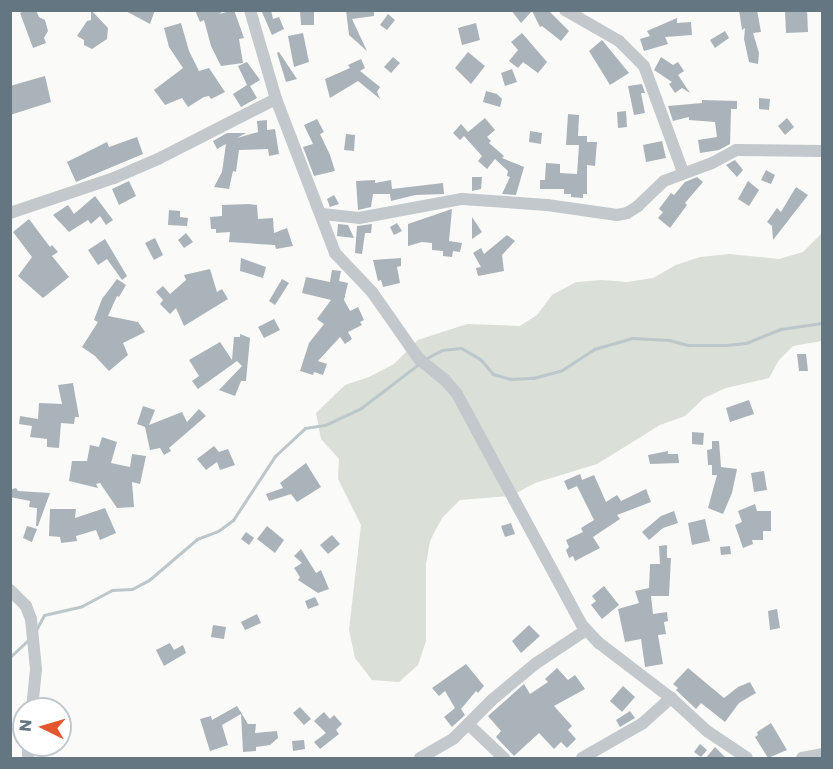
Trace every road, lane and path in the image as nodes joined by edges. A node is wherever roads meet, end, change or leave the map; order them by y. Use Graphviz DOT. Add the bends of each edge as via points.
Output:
graph roads {
  1 [pos="250,10"];
  2 [pos="565,10"];
  3 [pos="276,99"];
  4 [pos="822,151"];
  5 [pos="683,172"];
  6 [pos="10,213"];
  7 [pos="322,214"];
  8 [pos="10,590"];
  9 [pos="586,630"];
  10 [pos="33,697"];
  11 [pos="671,698"];
  12 [pos="468,724"];
  13 [pos="822,754"];
  14 [pos="420,759"];
  15 [pos="504,759"];
  16 [pos="582,759"];
  17 [pos="747,759"];
  18 [pos="802,759"];
  1 -- 3 [label="street"];
  2 -- 5 [label="street" via="619,41 644,66"];
  3 -- 6 [label="street" via="147,164"];
  3 -- 7 [label="street" via="305,180"];
  4 -- 5 [label="street" via="736,150"];
  5 -- 7 [label="street" via="664,181 627,213 617,215 462,199 359,218"];
  7 -- 9 [label="street" via="334,253 372,292 423,363 445,380 461,401"];
  8 -- 10 [label="street" via="26,606 31,619 35,657"];
  9 -- 11 [label="street"];
  9 -- 12 [label="street" via="535,664"];
  11 -- 16 [label="street" via="643,723"];
  11 -- 17 [label="street" via="707,731"];
  12 -- 14 [label="street" via="454,738"];
  12 -- 15 [label="street"];
  13 -- 18 [label="street"];
}
